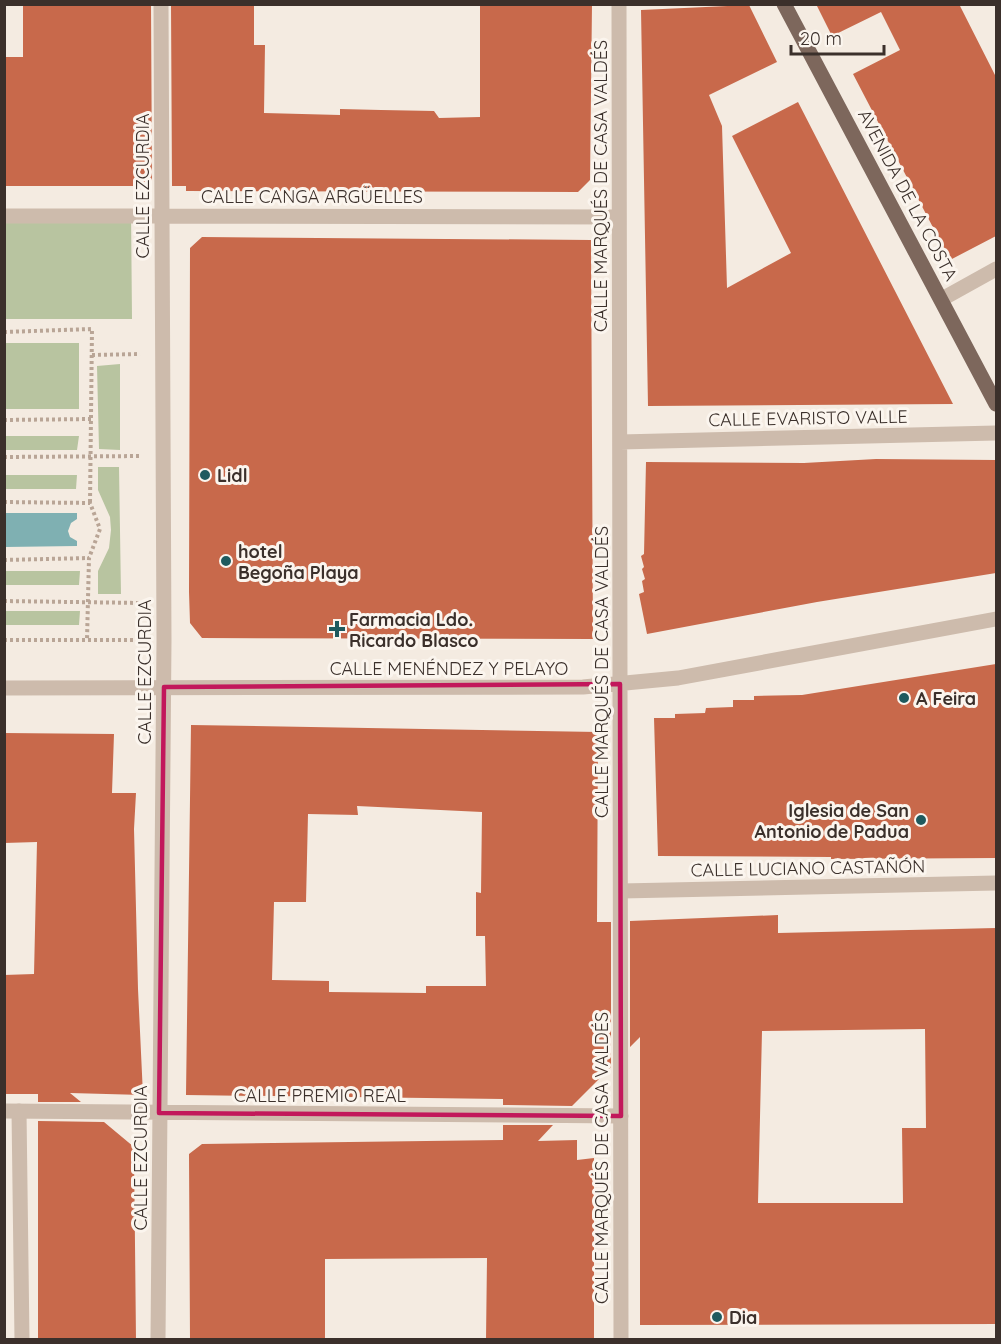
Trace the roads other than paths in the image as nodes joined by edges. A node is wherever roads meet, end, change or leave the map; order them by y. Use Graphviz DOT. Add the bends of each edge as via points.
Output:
graph roads {
  1 [pos="161,4"];
  2 [pos="619,4"];
  3 [pos="784,4"];
  4 [pos="4,216"];
  5 [pos="161,216"];
  6 [pos="620,217"];
  7 [pos="996,269"];
  8 [pos="942,299"];
  9 [pos="996,404"];
  10 [pos="996,433"];
  11 [pos="620,442"];
  12 [pos="996,619"];
  13 [pos="620,684"];
  14 [pos="164,687"];
  15 [pos="4,688"];
  16 [pos="996,883"];
  17 [pos="621,891"];
  18 [pos="12,1111"];
  19 [pos="159,1113"];
  20 [pos="621,1116"];
  21 [pos="22,1340"];
  22 [pos="158,1340"];
  23 [pos="621,1340"];
  1 -- 5 [label="street, CALLE EZCURDIA"];
  2 -- 6 [label="street, CALLE MARQUÉS DE CASA VALDÉS"];
  3 -- 8 [label="main road, AVENIDA DE LA COSTA"];
  4 -- 5 [label="street, CALLE CANGA ARGÜELLES"];
  5 -- 6 [label="street, CALLE CANGA ARGÜELLES"];
  5 -- 14 [label="street, CALLE EZCURDIA"];
  6 -- 11 [label="street, CALLE MARQUÉS DE CASA VALDÉS"];
  7 -- 8 [label="street"];
  8 -- 9 [label="main road, AVENIDA DE LA COSTA"];
  10 -- 11 [label="street, CALLE EVARISTO VALLE"];
  11 -- 13 [label="street, CALLE MARQUÉS DE CASA VALDÉS"];
  12 -- 13 [label="street, CALLE MENÉNDEZ Y PELAYO" via="678,678"];
  13 -- 14 [label="street, CALLE MENÉNDEZ Y PELAYO"];
  13 -- 17 [label="street, CALLE MARQUÉS DE CASA VALDÉS"];
  14 -- 15 [label="street, CALLE MENÉNDEZ Y PELAYO"];
  14 -- 19 [label="street, CALLE EZCURDIA"];
  16 -- 17 [label="street, CALLE LUCIANO CASTAÑÓN"];
  17 -- 20 [label="street, CALLE MARQUÉS DE CASA VALDÉS"];
  18 -- 19 [label="street, CALLE PREMIO REAL"];
  18 -- 21 [label="street, CALLE PREMIO REAL"];
  19 -- 20 [label="street, CALLE PREMIO REAL"];
  19 -- 22 [label="street, CALLE EZCURDIA"];
  20 -- 23 [label="street, CALLE MARQUÉS DE CASA VALDÉS"];
}
